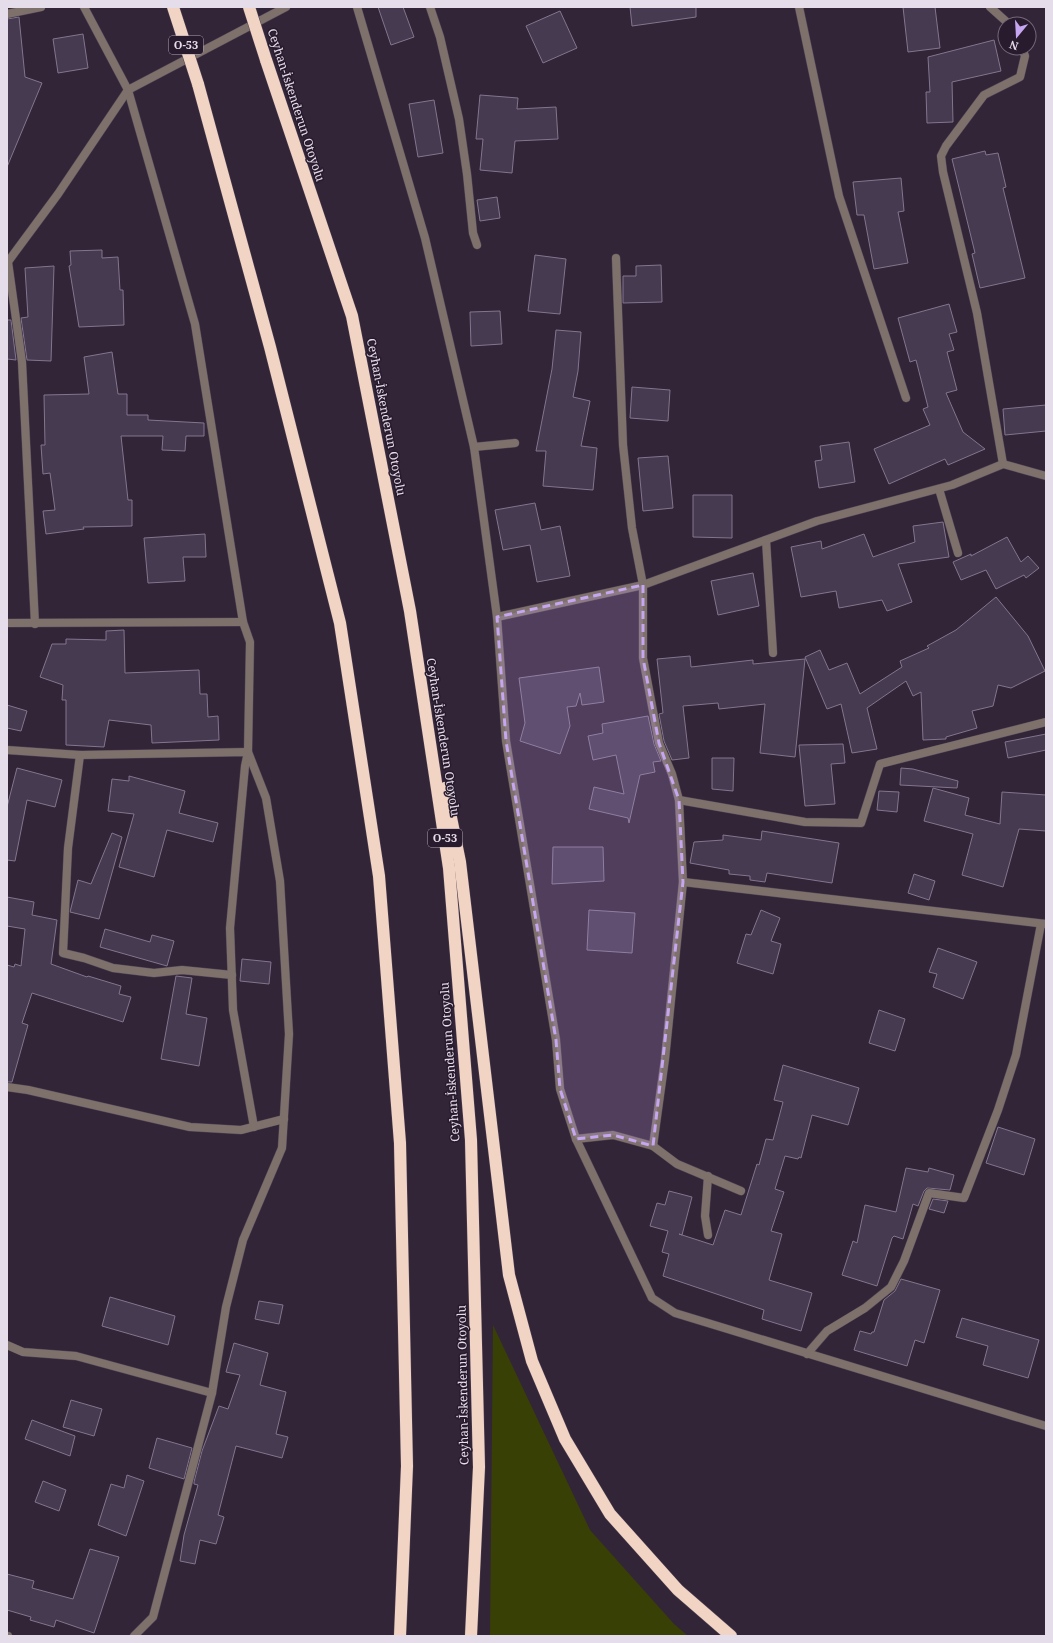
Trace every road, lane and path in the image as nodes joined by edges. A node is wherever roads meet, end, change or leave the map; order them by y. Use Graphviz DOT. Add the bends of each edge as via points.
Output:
graph roads {
  1 [pos="41,7"];
  2 [pos="84,7"];
  3 [pos="173,7"];
  4 [pos="249,7"];
  5 [pos="286,7"];
  6 [pos="357,7"];
  7 [pos="430,7"];
  8 [pos="799,7"];
  9 [pos="990,7"];
  10 [pos="7,14"];
  11 [pos="1000,16"];
  12 [pos="1025,56"];
  13 [pos="128,90"];
  14 [pos="477,245"];
  15 [pos="616,258"];
  16 [pos="8,263"];
  17 [pos="906,398"];
  18 [pos="514,443"];
  19 [pos="474,447"];
  20 [pos="1003,464"];
  21 [pos="1046,476"];
  22 [pos="939,489"];
  23 [pos="766,540"];
  24 [pos="958,553"];
  25 [pos="643,585"];
  26 [pos="410,611"];
  27 [pos="497,617"];
  28 [pos="243,622"];
  29 [pos="7,623"];
  30 [pos="35,624"];
  31 [pos="773,653"];
  32 [pos="1046,722"];
  33 [pos="7,750"];
  34 [pos="248,752"];
  35 [pos="80,755"];
  36 [pos="679,800"];
  37 [pos="683,882"];
  38 [pos="1044,924"];
  39 [pos="232,975"];
  40 [pos="7,1087"];
  41 [pos="284,1119"];
  42 [pos="254,1127"];
  43 [pos="576,1139"];
  44 [pos="653,1146"];
  45 [pos="708,1176"];
  46 [pos="741,1191"];
  47 [pos="708,1235"];
  48 [pos="7,1345"];
  49 [pos="807,1354"];
  50 [pos="212,1393"];
  51 [pos="1046,1426"];
  52 [pos="134,1636"];
  53 [pos="400,1636"];
  54 [pos="472,1636"];
  55 [pos="731,1636"];
  1 -- 10 [label="street"];
  2 -- 13 [label="street"];
  3 -- 53 [label="highway, O-53, bridge" via="198,84 270,347 340,623 379,876 400,1143 407,1466"];
  4 -- 26 [label="highway, Ceyhan-İskenderun Otoyolu / O-53, bridge" via="352,316"];
  5 -- 13 [label="street"];
  6 -- 19 [label="street" via="425,238"];
  7 -- 14 [label="street" via="460,119 473,233"];
  8 -- 17 [label="street" via="839,196"];
  9 -- 11 [label="street"];
  12 -- 20 [label="street" via="1020,77 984,95 950,139 941,156 977,313"];
  13 -- 16 [label="street"];
  13 -- 28 [label="street" via="195,324"];
  15 -- 25 [label="street" via="623,445 632,528"];
  16 -- 30 [label="street" via="22,362"];
  18 -- 19 [label="street"];
  19 -- 27 [label="street"];
  20 -- 21 [label="street"];
  20 -- 22 [label="street"];
  22 -- 23 [label="street" via="817,521"];
  22 -- 24 [label="street"];
  23 -- 25 [label="street"];
  23 -- 31 [label="street"];
  25 -- 27 [label="street"];
  25 -- 36 [label="street" via="643,658 659,743 672,774"];
  26 -- 54 [label="highway, Ceyhan-İskenderun Otoyolu / O-53" via="449,868 471,1140 479,1467"];
  26 -- 55 [label="highway" via="460,862 509,1275 532,1361 565,1439 610,1514 678,1590"];
  27 -- 43 [label="street" via="506,741 556,1040 560,1089"];
  28 -- 30 [label="street"];
  28 -- 34 [label="street" via="250,642"];
  29 -- 30 [label="street"];
  32 -- 36 [label="street" via="880,764 861,822 805,822"];
  33 -- 35 [label="street"];
  34 -- 35 [label="street"];
  34 -- 39 [label="street" via="230,928"];
  34 -- 41 [label="street" via="266,798 280,881 289,1034"];
  35 -- 39 [label="street" via="68,848 62,953 113,968 154,973 182,970"];
  36 -- 37 [label="street"];
  37 -- 38 [label="street"];
  37 -- 44 [label="street"];
  38 -- 49 [label="street" via="1016,1055 964,1198 929,1193 907,1255 891,1287 865,1308 827,1331"];
  39 -- 42 [label="street" via="234,1010"];
  40 -- 42 [label="street" via="190,1127 241,1130"];
  41 -- 42 [label="street"];
  41 -- 50 [label="street" via="282,1148 243,1240 226,1307"];
  43 -- 44 [label="street" via="613,1135"];
  43 -- 49 [label="street" via="652,1298 675,1313"];
  44 -- 45 [label="street" via="677,1164"];
  45 -- 46 [label="street"];
  45 -- 47 [label="street" via="705,1216"];
  48 -- 50 [label="street" via="24,1352 76,1356"];
  49 -- 51 [label="street"];
  50 -- 52 [label="street" via="153,1617"];
}
